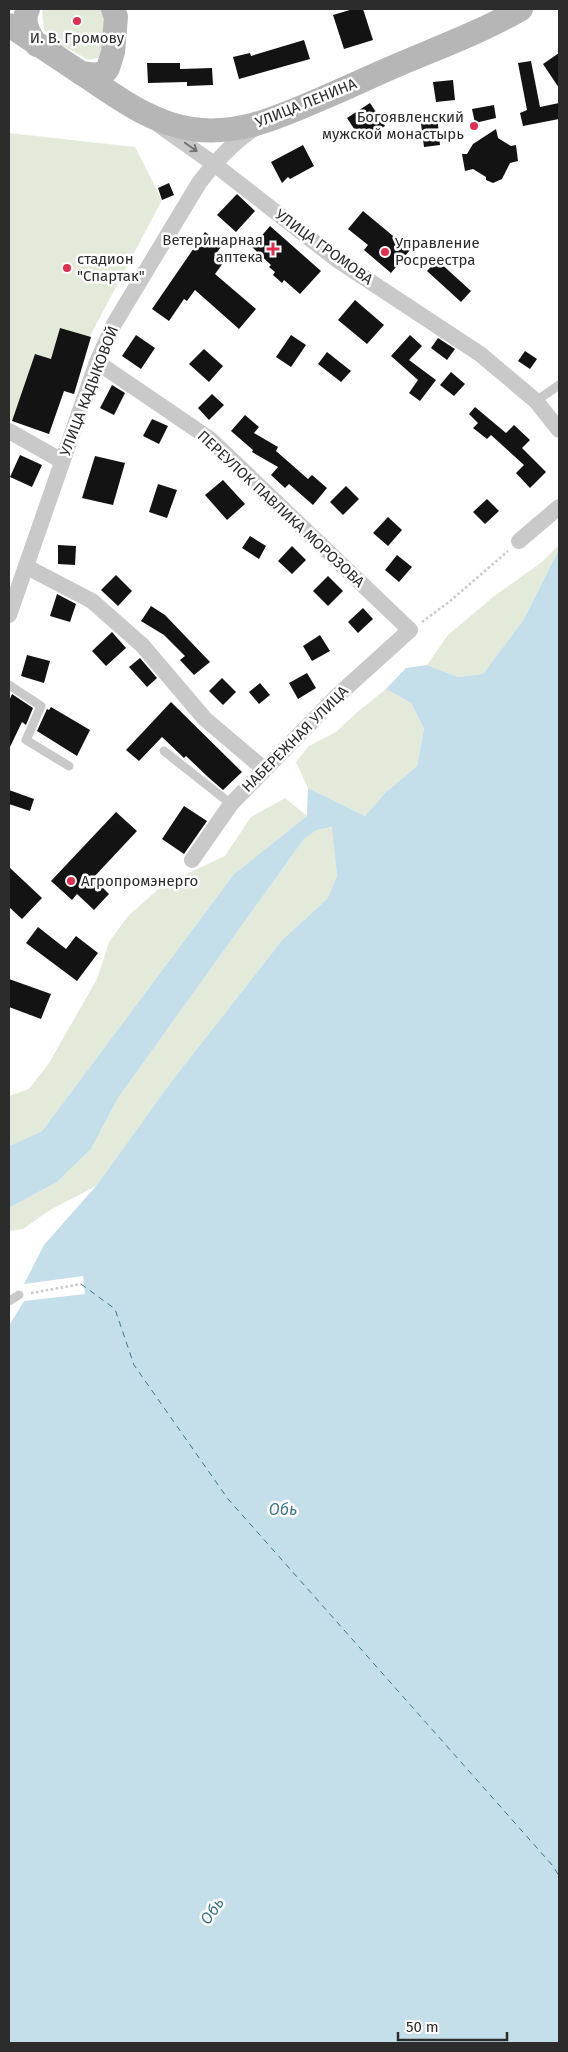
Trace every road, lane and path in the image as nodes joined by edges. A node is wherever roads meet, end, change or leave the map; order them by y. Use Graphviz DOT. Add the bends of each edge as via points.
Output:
graph roads {
  1 [pos="28,9"];
  2 [pos="521,9"];
  3 [pos="115,11"];
  4 [pos="9,25"];
  5 [pos="37,45"];
  6 [pos="113,52"];
  7 [pos="81,73"];
  8 [pos="138,111"];
  9 [pos="266,121"];
  10 [pos="214,164"];
  11 [pos="97,362"];
  12 [pos="559,385"];
  13 [pos="536,401"];
  14 [pos="559,430"];
  15 [pos="9,431"];
  16 [pos="62,461"];
  17 [pos="559,507"];
  18 [pos="519,541"];
  19 [pos="27,567"];
  20 [pos="11,605"];
  21 [pos="410,630"];
  22 [pos="9,685"];
  23 [pos="164,751"];
  24 [pos="69,766"];
  25 [pos="264,769"];
  26 [pos="231,804"];
  27 [pos="192,860"];
  28 [pos="81,1284"];
  29 [pos="19,1295"];
  30 [pos="9,1301"];
  1 -- 5 [label="street" via="25,24"];
  2 -- 9 [label="street, УЛИЦА ЛЕНИНА"];
  3 -- 6 [label="street"];
  4 -- 5 [label="street, УЛИЦА ГРОМОВА"];
  5 -- 7 [label="street, УЛИЦА ГРОМОВА"];
  6 -- 7 [label="street" via="105,72 90,76"];
  6 -- 8 [label="street" via="113,68 121,93"];
  7 -- 8 [label="street, УЛИЦА ГРОМОВА"];
  8 -- 9 [label="street, УЛИЦА ЛЕНИНА" via="165,123 191,129 217,131"];
  8 -- 10 [label="street, УЛИЦА ГРОМОВА, one-way"];
  9 -- 10 [label="street, УЛИЦА КАДЫКОВОЙ" via="242,136"];
  10 -- 11 [label="street, УЛИЦА КАДЫКОВОЙ" via="198,183 114,324"];
  10 -- 13 [label="street, УЛИЦА ГРОМОВА" via="336,259 480,354"];
  11 -- 16 [label="street, УЛИЦА КАДЫКОВОЙ"];
  11 -- 21 [label="street, ПЕРЕУЛОК ПАВЛИКА МОРОЗОВА" via="210,439"];
  12 -- 13 [label="lane"];
  13 -- 14 [label="street, УЛИЦА ГРОМОВА"];
  15 -- 16 [label="street"];
  16 -- 19 [label="street, УЛИЦА КАДЫКОВОЙ"];
  17 -- 18 [label="street"];
  18 -- 21 [label="path" via="449,602"];
  19 -- 20 [label="street, УЛИЦА КАДЫКОВОЙ"];
  19 -- 25 [label="street" via="92,601 142,645 205,719"];
  21 -- 25 [label="street, НАБЕРЕЖНАЯ УЛИЦА" via="337,696"];
  22 -- 24 [label="lane" via="40,706 26,740"];
  23 -- 26 [label="lane"];
  25 -- 26 [label="street, НАБЕРЕЖНАЯ УЛИЦА"];
  26 -- 27 [label="street, НАБЕРЕЖНАЯ УЛИЦА"];
  28 -- 29 [label="path"];
  29 -- 30 [label="lane"];
}
